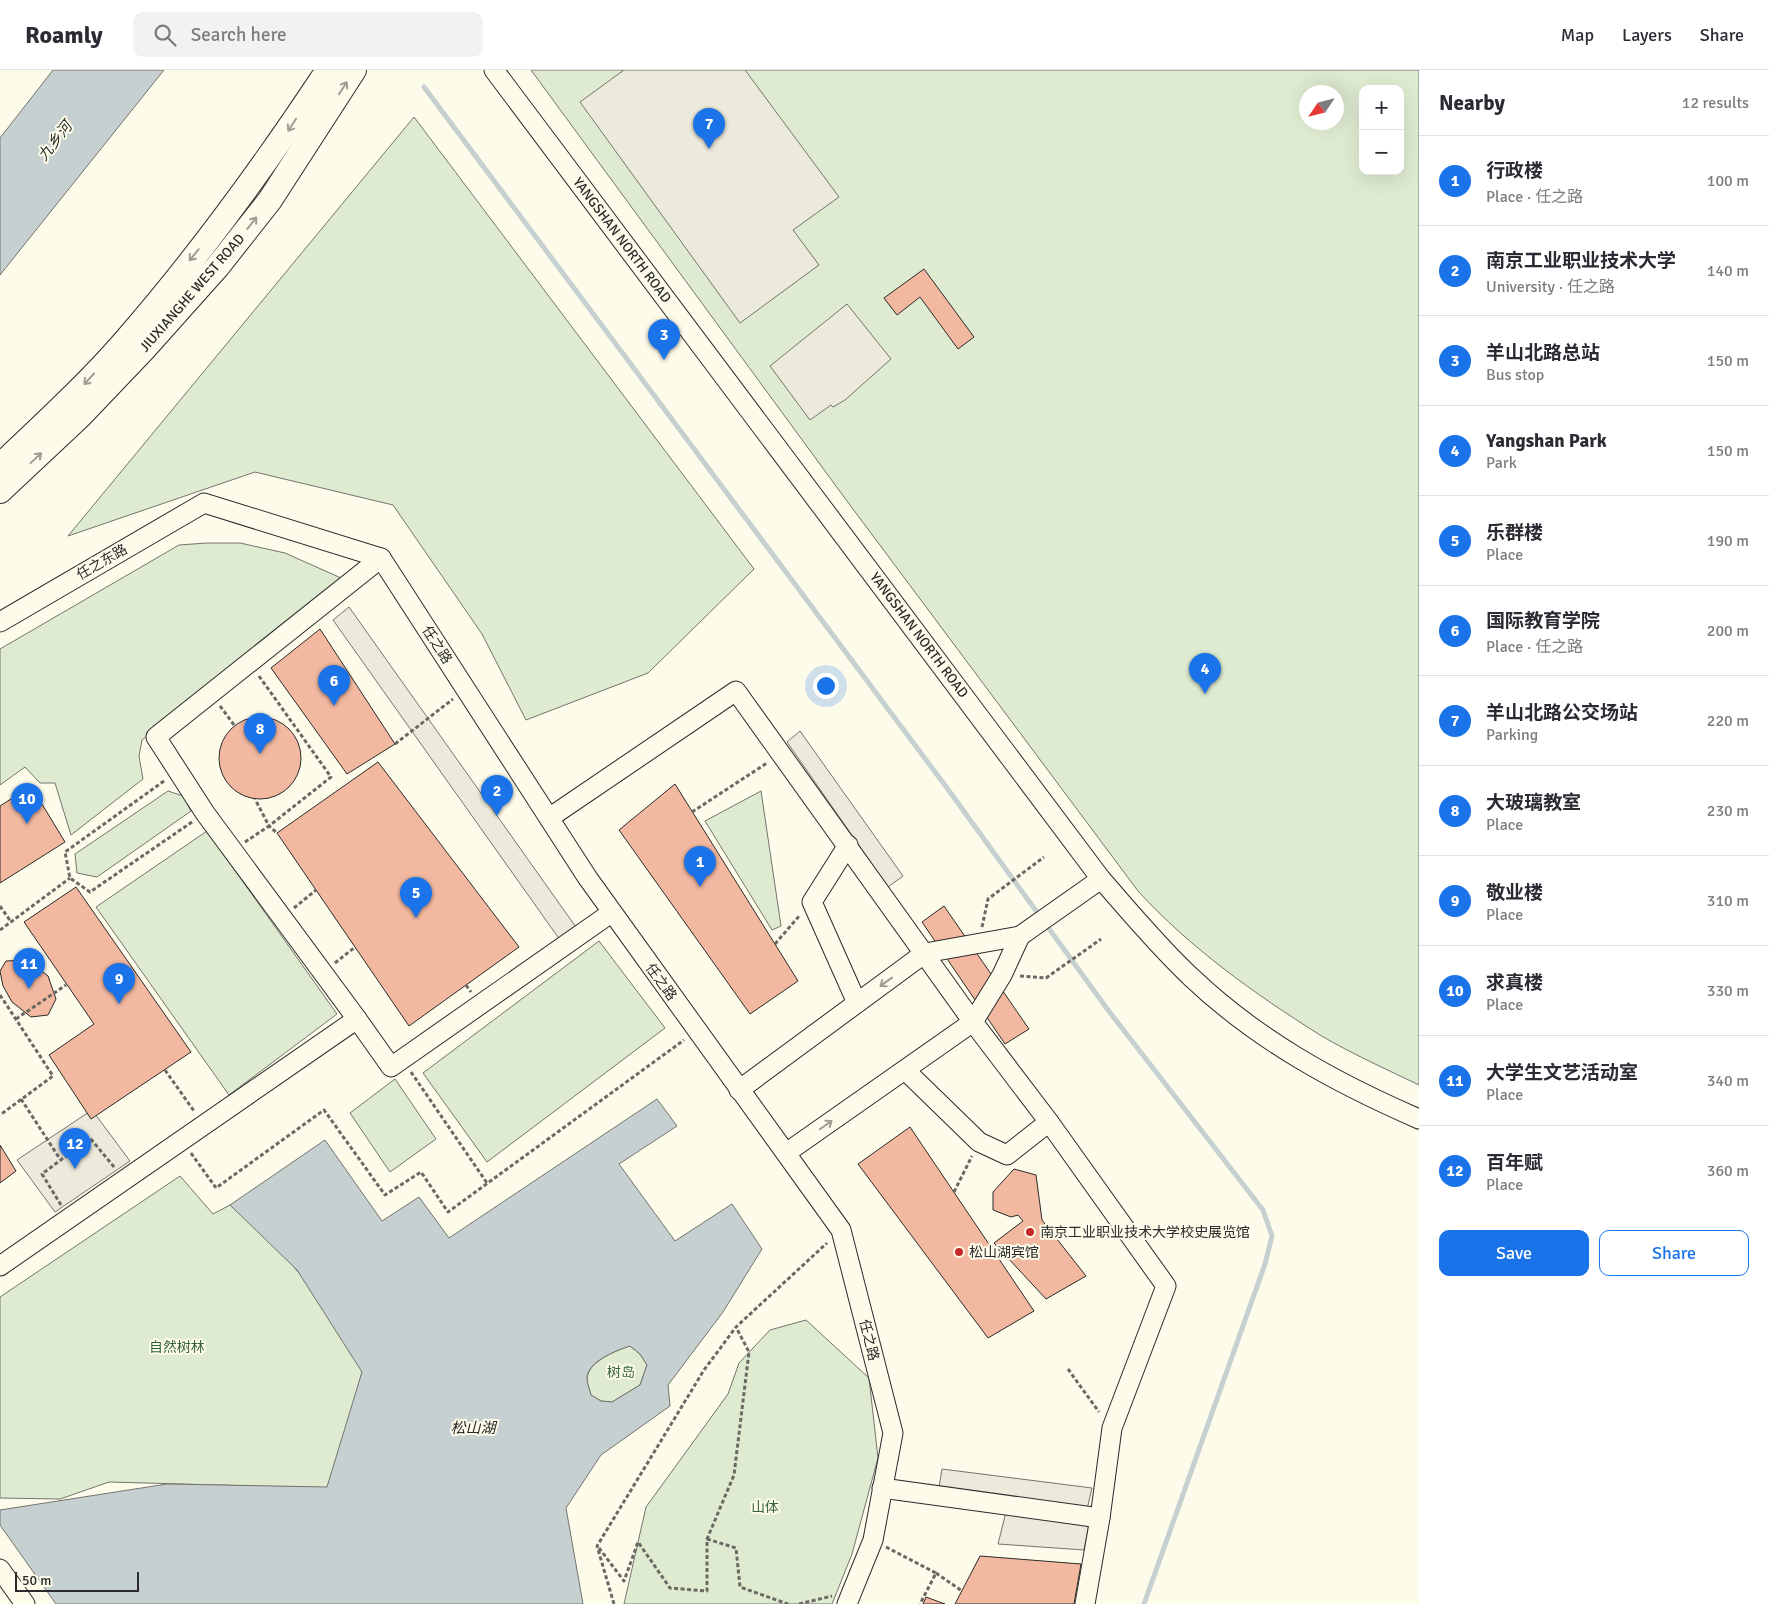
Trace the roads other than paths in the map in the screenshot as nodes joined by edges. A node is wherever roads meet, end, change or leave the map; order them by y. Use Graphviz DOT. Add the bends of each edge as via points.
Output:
graph roads {
  1 [pos="328,70"];
  2 [pos="354,70"];
  3 [pos="494,70"];
  4 [pos="0,466"];
  5 [pos="0,491"];
  6 [pos="381,558"];
  7 [pos="0,622"];
  8 [pos="548,818"];
  9 [pos="848,845"];
  10 [pos="1101,878"];
  11 [pos="611,913"];
  12 [pos="1020,936"];
  13 [pos="925,953"];
  14 [pos="857,1002"];
  15 [pos="357,1019"];
  16 [pos="973,1022"];
  17 [pos="904,1070"];
  18 [pos="739,1090"];
  19 [pos="1419,1119"];
  20 [pos="1049,1122"];
  21 [pos="786,1153"];
  22 [pos="0,1266"];
  23 [pos="882,1488"];
  24 [pos="1100,1518"];
  25 [pos="0,1569"];
  26 [pos="841,1599"];
  27 [pos="25,1604"];
  28 [pos="1085,1604"];
  1 -- 4 [label="main road, JIUXIANGHE WEST ROAD, one-way" via="232,208 126,340 62,408"];
  5 -- 2 [label="main road, JIUXIANGHE WEST ROAD, one-way" via="80,416 218,266 270,200"];
  3 -- 10 [label="street, YANGSHAN NORTH ROAD"];
  6 -- 7 [label="street, 任之东路" via="204,502"];
  6 -- 8 [label="street, 任之路"];
  6 -- 15 [label="street" via="156,736 205,813"];
  8 -- 9 [label="street" via="736,691"];
  8 -- 11 [label="street, 任之路"];
  9 -- 13 [label="street"];
  9 -- 14 [label="street" via="812,902"];
  10 -- 12 [label="street"];
  10 -- 19 [label="street, YANGSHAN NORTH ROAD" via="1152,939 1192,978 1240,1017 1302,1062 1359,1093"];
  11 -- 15 [label="street" via="391,1067"];
  11 -- 18 [label="street, 任之路"];
  12 -- 13 [label="street"];
  12 -- 16 [label="street" via="1002,975"];
  13 -- 14 [label="street, one-way"];
  13 -- 16 [label="street"];
  14 -- 18 [label="street"];
  15 -- 22 [label="street"];
  16 -- 17 [label="street"];
  16 -- 20 [label="street"];
  17 -- 20 [label="street" via="979,1142 1007,1155"];
  21 -- 17 [label="street, one-way"];
  18 -- 21 [label="street, 任之路"];
  20 -- 24 [label="street" via="1166,1286 1112,1428"];
  21 -- 23 [label="street, 任之路" via="841,1230 893,1432"];
  23 -- 24 [label="street"];
  23 -- 26 [label="street, 任之路" via="873,1540"];
  24 -- 28 [label="street"];
  25 -- 27 [label="street"];
}
